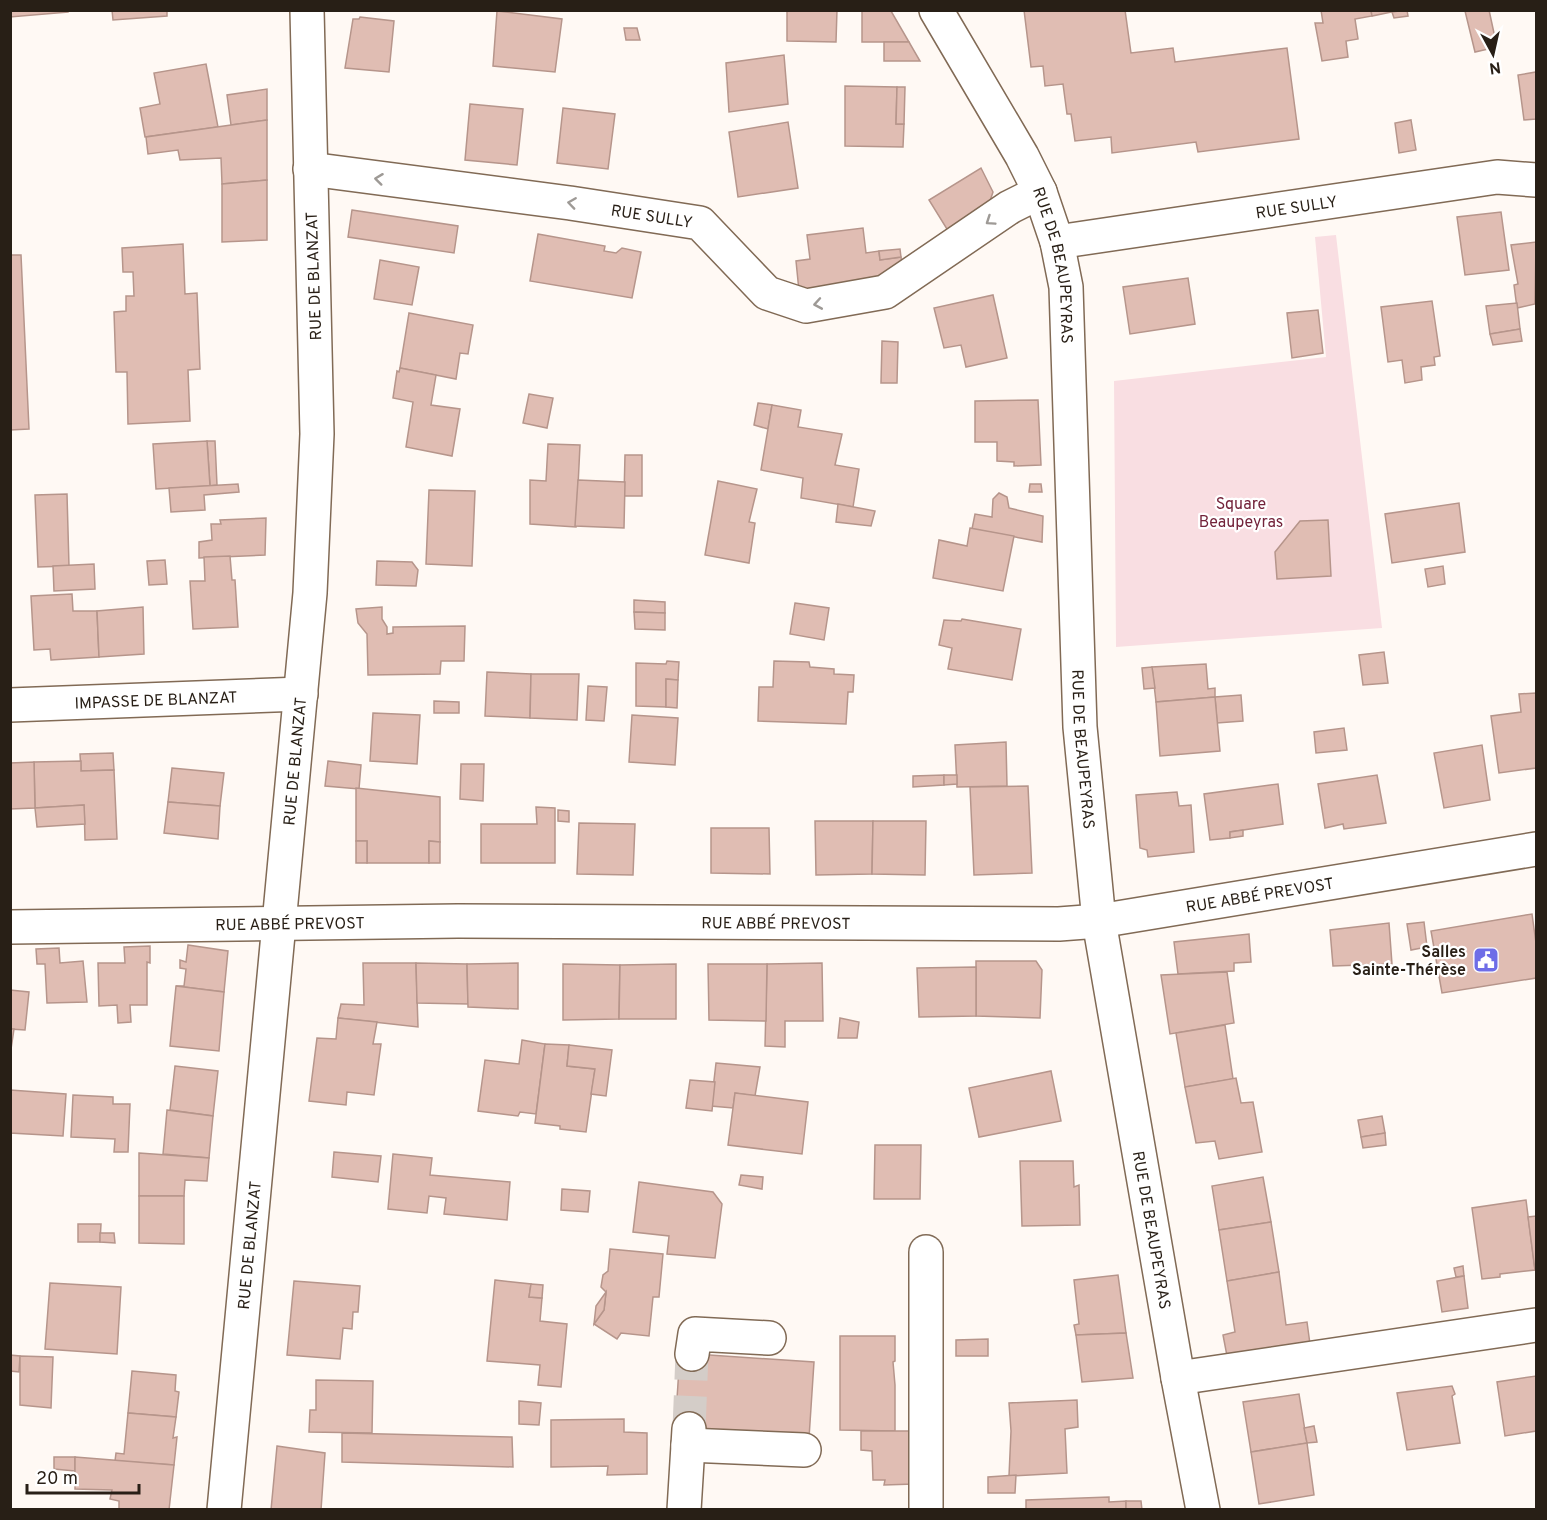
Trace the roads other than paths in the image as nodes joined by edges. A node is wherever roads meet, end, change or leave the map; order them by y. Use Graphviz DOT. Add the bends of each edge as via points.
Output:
graph roads {
  1 [pos="307,10"];
  2 [pos="936,10"];
  3 [pos="310,169"];
  4 [pos="1536,180"];
  5 [pos="1040,192"];
  6 [pos="1057,242"];
  7 [pos="301,694"];
  8 [pos="10,705"];
  9 [pos="1536,849"];
  10 [pos="1098,921"];
  11 [pos="279,923"];
  12 [pos="10,927"];
  13 [pos="926,1252"];
  14 [pos="1536,1325"];
  15 [pos="769,1338"];
  16 [pos="692,1354"];
  17 [pos="1178,1378"];
  18 [pos="804,1450"];
  19 [pos="224,1509"];
  20 [pos="684,1509"];
  21 [pos="926,1509"];
  22 [pos="1203,1509"];
  1 -- 3 [label="street, RUE DE BLANZAT"];
  2 -- 5 [label="street, RUE DE BEAUPEYRAS"];
  5 -- 3 [label="street, RUE SULLY, one-way" via="1010,207 885,292 806,306 767,293 700,223"];
  3 -- 7 [label="street, RUE DE BLANZAT" via="317,434"];
  4 -- 6 [label="street, RUE SULLY" via="1497,177"];
  5 -- 6 [label="street, RUE DE BEAUPEYRAS"];
  6 -- 10 [label="street, RUE DE BEAUPEYRAS" via="1066,287 1080,727"];
  7 -- 8 [label="street, IMPASSE DE BLANZAT"];
  7 -- 11 [label="street, RUE DE BLANZAT"];
  9 -- 10 [label="street, RUE ABBÉ PREVOST"];
  10 -- 11 [label="street, RUE ABBÉ PREVOST"];
  10 -- 17 [label="street, RUE DE BEAUPEYRAS"];
  11 -- 12 [label="street, RUE ABBÉ PREVOST"];
  11 -- 19 [label="street, RUE DE BLANZAT"];
  13 -- 21 [label="street"];
  14 -- 17 [label="street"];
  15 -- 16 [label="street" via="695,1334"];
  17 -- 22 [label="street, RUE DE BEAUPEYRAS"];
  18 -- 20 [label="street" via="688,1437"];
}
